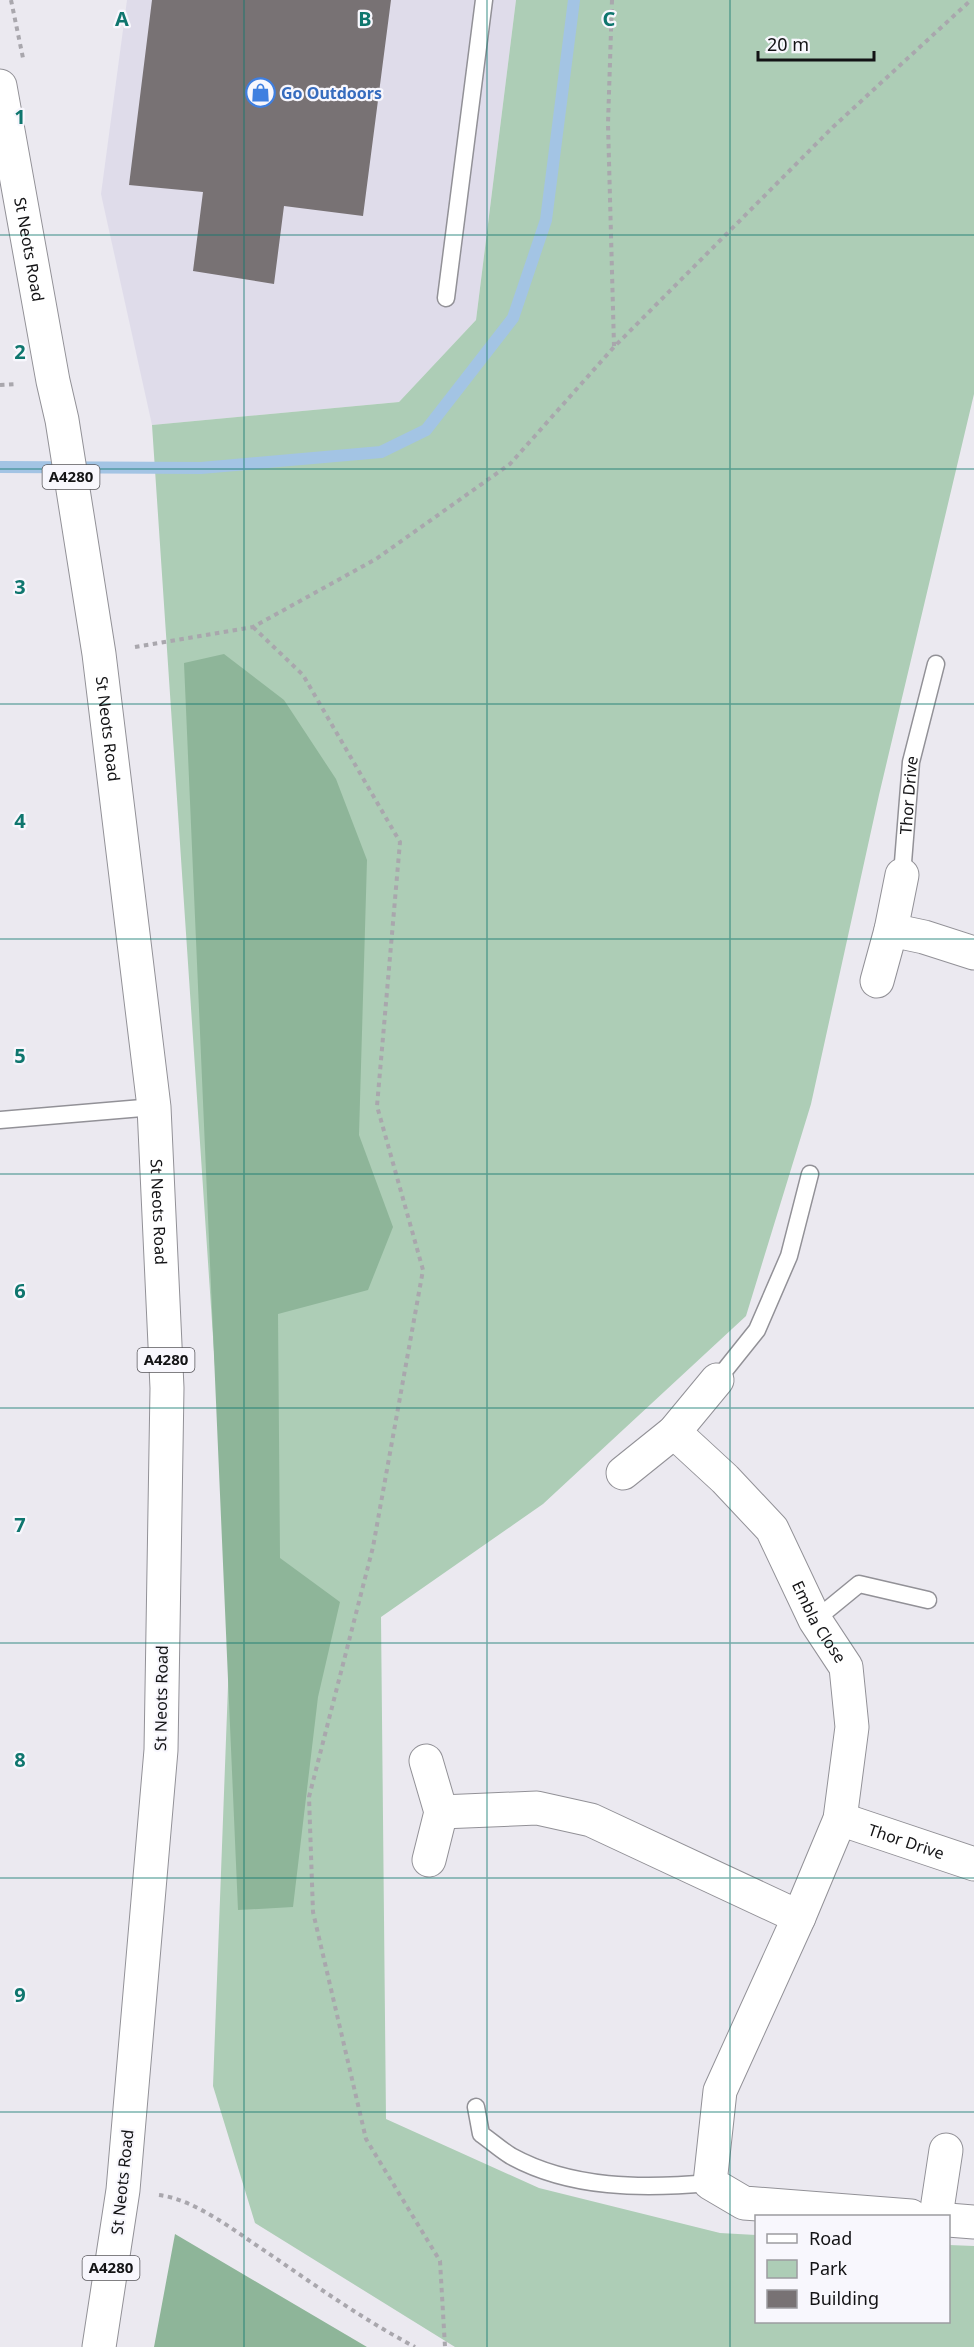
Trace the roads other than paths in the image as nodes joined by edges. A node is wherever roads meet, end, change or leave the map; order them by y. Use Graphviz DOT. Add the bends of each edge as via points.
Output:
graph roads {
  1 [pos="484,0"];
  2 [pos="0,86"];
  3 [pos="446,298"];
  4 [pos="936,664"];
  5 [pos="902,875"];
  6 [pos="891,930"];
  7 [pos="974,953"];
  8 [pos="877,981"];
  9 [pos="154,1107"];
  10 [pos="0,1120"];
  11 [pos="810,1174"];
  12 [pos="717,1380"];
  13 [pos="674,1432"];
  14 [pos="623,1473"];
  15 [pos="928,1600"];
  16 [pos="815,1620"];
  17 [pos="426,1761"];
  18 [pos="441,1812"];
  19 [pos="840,1819"];
  20 [pos="429,1860"];
  21 [pos="974,1864"];
  22 [pos="799,1917"];
  23 [pos="476,2107"];
  24 [pos="946,2150"];
  25 [pos="710,2183"];
  26 [pos="887,2215"];
  27 [pos="936,2215"];
  28 [pos="950,2220"];
  29 [pos="974,2222"];
  30 [pos="99,2347"];
  1 -- 3 [label="lane"];
  2 -- 9 [label="main road, St Neots Road / A4280" via="81,533"];
  4 -- 5 [label="lane, Thor Drive" via="911,762"];
  5 -- 6 [label="main road, Thor Drive"];
  6 -- 7 [label="main road"];
  6 -- 8 [label="main road, Thor Drive"];
  9 -- 10 [label="lane"];
  9 -- 30 [label="main road, St Neots Road / A4280" via="167,1389 161,1750 123,2190"];
  11 -- 12 [label="lane" via="789,1256 757,1330"];
  12 -- 13 [label="main road"];
  13 -- 14 [label="main road"];
  13 -- 16 [label="main road, Embla Close" via="772,1528"];
  15 -- 16 [label="lane" via="859,1584"];
  16 -- 19 [label="main road, Embla Close" via="846,1667 852,1727"];
  17 -- 18 [label="main road"];
  18 -- 20 [label="main road"];
  18 -- 22 [label="main road" via="537,1808 591,1820"];
  19 -- 21 [label="main road, Thor Drive"];
  19 -- 22 [label="main road, Embla Close"];
  22 -- 25 [label="main road, Embla Close" via="720,2091"];
  23 -- 25 [label="lane" via="481,2134 511,2156 561,2177 659,2187"];
  24 -- 27 [label="main road"];
  25 -- 26 [label="main road" via="744,2203"];
  28 -- 29 [label="main road"];
}
